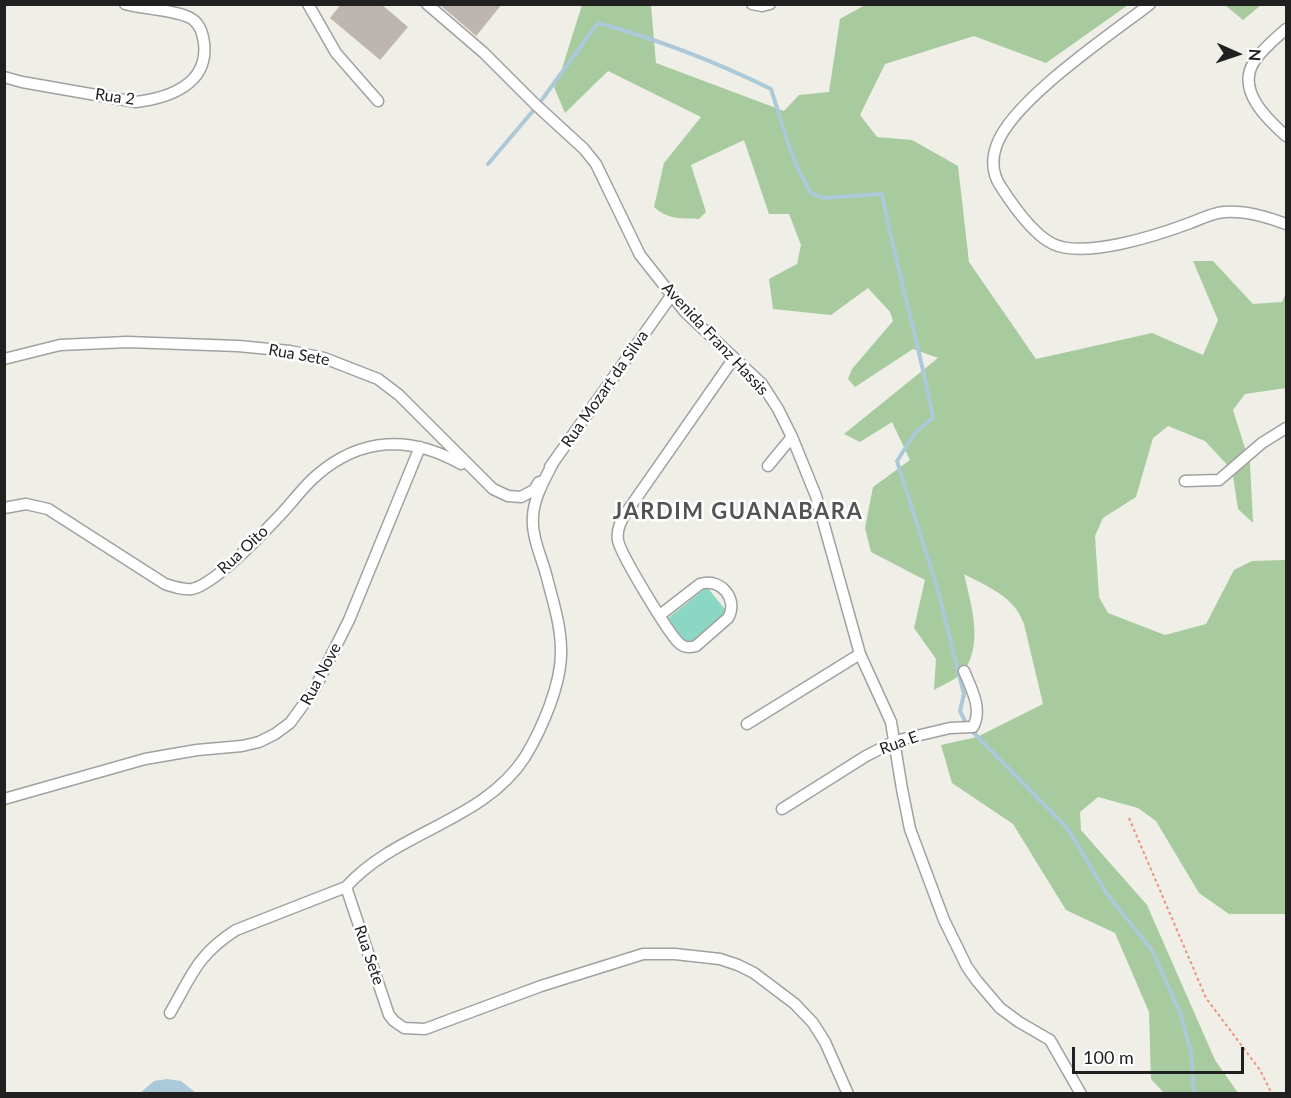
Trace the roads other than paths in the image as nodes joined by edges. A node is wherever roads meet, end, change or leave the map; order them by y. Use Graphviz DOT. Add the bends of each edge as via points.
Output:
graph roads {
  1 [pos="124,4"];
  2 [pos="308,4"];
  3 [pos="427,4"];
  4 [pos="752,4"];
  5 [pos="770,4"];
  6 [pos="1150,4"];
  7 [pos="1287,29"];
  8 [pos="4,77"];
  9 [pos="378,101"];
  10 [pos="1287,136"];
  11 [pos="1287,224"];
  12 [pos="671,296"];
  13 [pos="734,358"];
  14 [pos="4,359"];
  15 [pos="1287,428"];
  16 [pos="792,437"];
  17 [pos="420,447"];
  18 [pos="554,461"];
  19 [pos="768,466"];
  20 [pos="474,472"];
  21 [pos="1185,481"];
  22 [pos="539,482"];
  23 [pos="4,508"];
  24 [pos="660,615"];
  25 [pos="860,654"];
  26 [pos="964,671"];
  27 [pos="747,724"];
  28 [pos="895,741"];
  29 [pos="4,799"];
  30 [pos="782,809"];
  31 [pos="346,887"];
  32 [pos="170,1013"];
  33 [pos="848,1094"];
  34 [pos="1082,1094"];
  1 -- 8 [label="street, Rua 2" via="187,16 198,24 204,41 204,59 190,83 172,93 136,102"];
  2 -- 9 [label="street" via="336,52"];
  3 -- 12 [label="street, Avenida Franz Hassis" via="584,149 596,164 640,255"];
  4 -- 5 [label="street"];
  6 -- 11 [label="street" via="1068,66 1026,105 997,143 993,166 996,179 1038,233 1052,244 1066,248 1099,248 1136,240 1224,212 1258,215"];
  7 -- 10 [label="street" via="1260,54 1248,80 1254,100"];
  12 -- 13 [label="street, Avenida Franz Hassis"];
  12 -- 18 [label="street, Rua Mozart da Silva"];
  13 -- 16 [label="street, Avenida Franz Hassis" via="762,384"];
  13 -- 24 [label="street" via="618,530 621,550"];
  14 -- 20 [label="street, Rua Sete" via="60,345 127,342 248,347 324,358 378,379"];
  15 -- 21 [label="street" via="1262,443 1219,480"];
  16 -- 19 [label="street"];
  16 -- 25 [label="street, Avenida Franz Hassis" via="819,507"];
  17 -- 20 [label="street, Rua Oito" via="441,453"];
  17 -- 23 [label="street, Rua Oito" via="382,444 339,459 317,475 222,570 191,589 165,584 48,509 26,504"];
  17 -- 29 [label="street, Rua Nove" via="349,620 314,690 290,723 259,742 145,759"];
  18 -- 22 [label="street, Rua Mozart da Silva"];
  18 -- 31 [label="street" via="538,494 533,522 557,620 561,662 533,741 515,771 495,791 375,861"];
  20 -- 22 [label="street, Rua Sete" via="501,494 515,497 527,495"];
  24 -- 24 [label="street" via="677,642 690,648 728,618 732,604 722,587 707,582"];
  25 -- 27 [label="street"];
  25 -- 28 [label="street, Avenida Franz Hassis" via="887,712"];
  26 -- 28 [label="street, Rua E" via="976,706 975,725"];
  28 -- 30 [label="street, Rua E"];
  28 -- 34 [label="street, Avenida Franz Hassis" via="913,837 944,920 967,967 1000,1008 1050,1040"];
  31 -- 32 [label="street" via="236,930 217,943 201,958"];
  31 -- 33 [label="street, Rua Sete" via="389,1015 404,1028 432,1027 541,986 643,954 720,959 738,964 795,1004 825,1042"];
}
